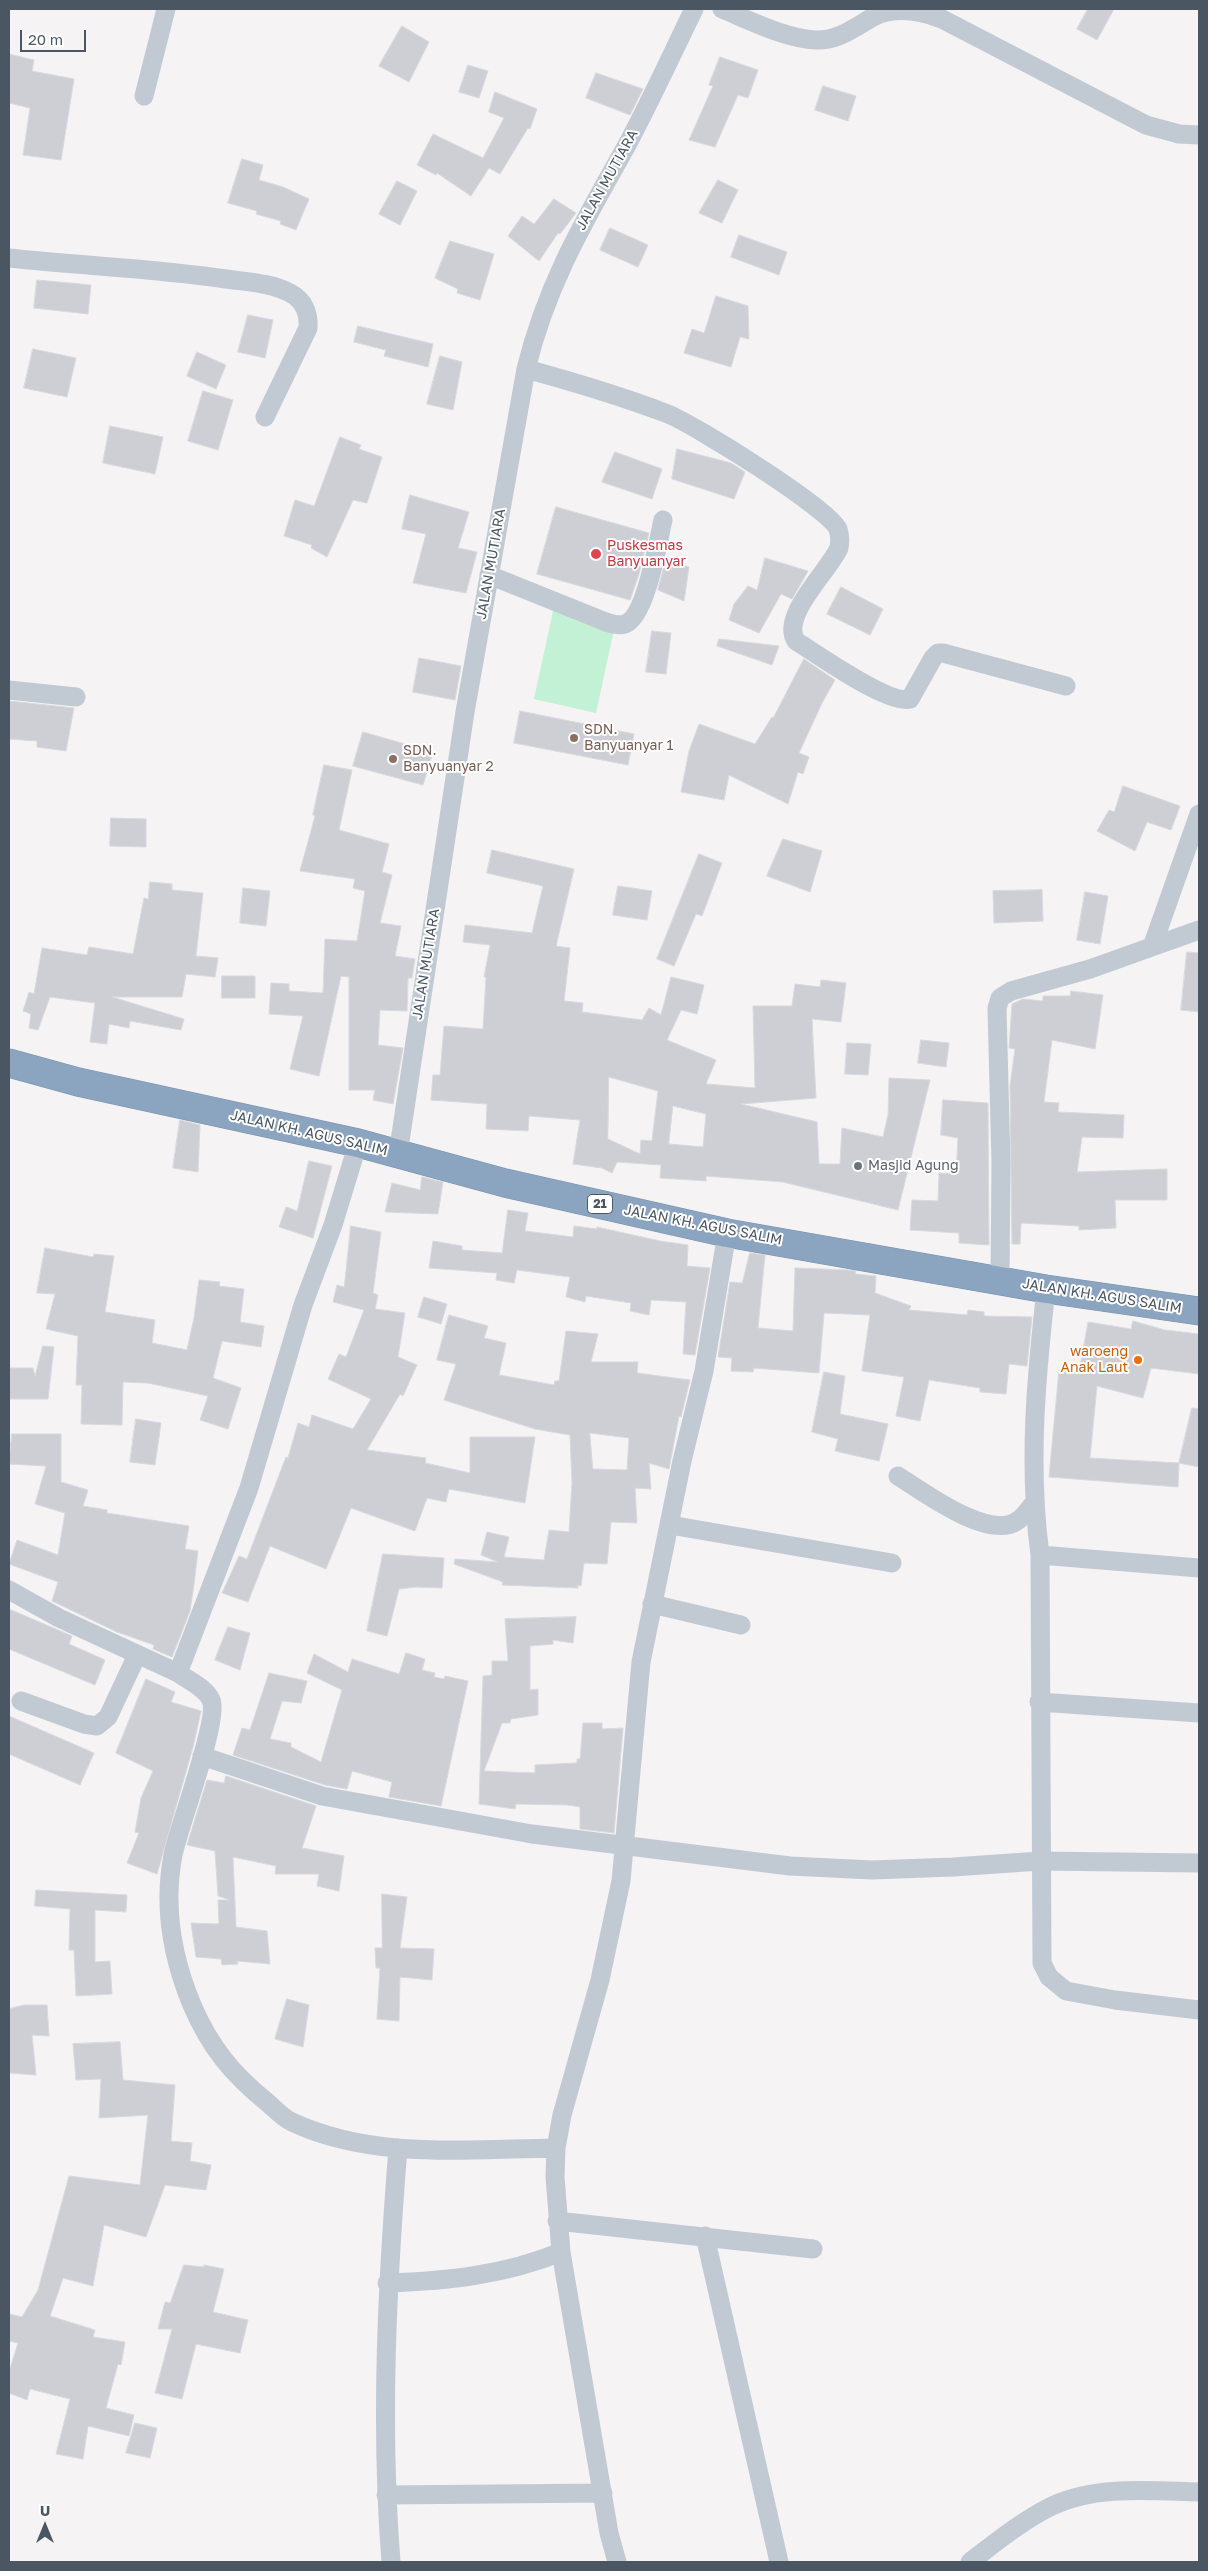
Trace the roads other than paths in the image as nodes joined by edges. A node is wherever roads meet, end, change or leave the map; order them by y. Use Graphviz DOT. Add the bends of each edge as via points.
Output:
graph roads {
  1 [pos="166,9"];
  2 [pos="694,9"];
  3 [pos="725,10"];
  4 [pos="144,96"];
  5 [pos="1199,135"];
  6 [pos="9,258"];
  7 [pos="526,368"];
  8 [pos="265,416"];
  9 [pos="663,520"];
  10 [pos="490,575"];
  11 [pos="1066,686"];
  12 [pos="9,690"];
  13 [pos="76,697"];
  14 [pos="1199,814"];
  15 [pos="1199,930"];
  16 [pos="1152,947"];
  17 [pos="9,1063"];
  18 [pos="358,1143"];
  19 [pos="398,1154"];
  20 [pos="726,1233"];
  21 [pos="1000,1280"];
  22 [pos="1046,1289"];
  23 [pos="1199,1311"];
  24 [pos="898,1476"];
  25 [pos="1033,1504"];
  26 [pos="670,1525"];
  27 [pos="1040,1555"];
  28 [pos="892,1563"];
  29 [pos="1199,1568"];
  30 [pos="9,1590"];
  31 [pos="652,1604"];
  32 [pos="741,1625"];
  33 [pos="137,1655"];
  34 [pos="178,1673"];
  35 [pos="21,1701"];
  36 [pos="1039,1702"];
  37 [pos="1199,1714"];
  38 [pos="202,1756"];
  39 [pos="626,1846"];
  40 [pos="1040,1861"];
  41 [pos="1199,1863"];
  42 [pos="1199,2010"];
  43 [pos="398,2148"];
  44 [pos="556,2148"];
  45 [pos="558,2220"];
  46 [pos="705,2236"];
  47 [pos="813,2249"];
  48 [pos="561,2252"];
  49 [pos="387,2283"];
  50 [pos="1199,2492"];
  51 [pos="603,2494"];
  52 [pos="386,2495"];
  53 [pos="391,2562"];
  54 [pos="617,2562"];
  55 [pos="779,2562"];
  56 [pos="970,2562"];
  1 -- 4 [label="street"];
  2 -- 7 [label="street, JALAN MUTIARA" via="646,108 564,259 548,294"];
  3 -- 5 [label="street" via="759,25 815,40 842,35 877,16 894,11 912,10 929,14 1146,125 1179,134"];
  6 -- 8 [label="street" via="194,274 289,292 300,299 306,309 308,328"];
  7 -- 10 [label="street, JALAN MUTIARA"];
  7 -- 11 [label="street" via="669,415 738,453 833,523 837,528 839,548 793,618 791,632 796,641 874,689 901,700 910,699 938,653"];
  9 -- 10 [label="street" via="638,612 626,624 606,622"];
  10 -- 19 [label="street, JALAN MUTIARA" via="465,712"];
  12 -- 13 [label="street"];
  14 -- 16 [label="street"];
  15 -- 16 [label="street"];
  16 -- 21 [label="street" via="1011,991 999,1002"];
  17 -- 18 [label="highway, JALAN KH. AGUS SALIM / 21" via="78,1082"];
  18 -- 19 [label="highway, JALAN KH. AGUS SALIM / 21"];
  18 -- 34 [label="street" via="333,1225 302,1305 249,1488"];
  19 -- 20 [label="highway, JALAN KH. AGUS SALIM / 21" via="505,1183"];
  20 -- 21 [label="highway, JALAN KH. AGUS SALIM / 21"];
  20 -- 26 [label="street" via="704,1372"];
  21 -- 22 [label="highway, JALAN KH. AGUS SALIM / 21"];
  22 -- 23 [label="highway, JALAN KH. AGUS SALIM / 21"];
  22 -- 25 [label="street" via="1036,1384"];
  24 -- 25 [label="street" via="941,1504 986,1523 1017,1522"];
  25 -- 27 [label="street"];
  26 -- 28 [label="street"];
  26 -- 31 [label="street"];
  27 -- 29 [label="street"];
  27 -- 36 [label="street"];
  30 -- 33 [label="street"];
  31 -- 32 [label="street"];
  31 -- 39 [label="street" via="640,1662"];
  33 -- 34 [label="street"];
  33 -- 35 [label="street" via="108,1717 97,1726"];
  34 -- 38 [label="street" via="212,1700 212,1717"];
  36 -- 37 [label="street"];
  36 -- 40 [label="street"];
  38 -- 39 [label="street" via="322,1796 532,1834"];
  38 -- 43 [label="street" via="173,1855 168,1908 173,1947 196,2013 216,2051 242,2082 290,2121 342,2140"];
  39 -- 40 [label="street" via="790,1866 872,1870"];
  39 -- 44 [label="street" via="600,1980 562,2115"];
  40 -- 41 [label="street"];
  40 -- 42 [label="street" via="1042,1963 1054,1981 1066,1991"];
  43 -- 44 [label="street"];
  43 -- 49 [label="street"];
  44 -- 45 [label="street"];
  45 -- 46 [label="street"];
  45 -- 48 [label="street"];
  46 -- 47 [label="street"];
  46 -- 55 [label="street"];
  48 -- 49 [label="street" via="533,2263 467,2278"];
  48 -- 51 [label="street"];
  49 -- 52 [label="street"];
  50 -- 56 [label="street" via="1132,2491 1074,2499 1036,2515"];
  51 -- 52 [label="street"];
  51 -- 54 [label="street"];
  52 -- 53 [label="street"];
}
